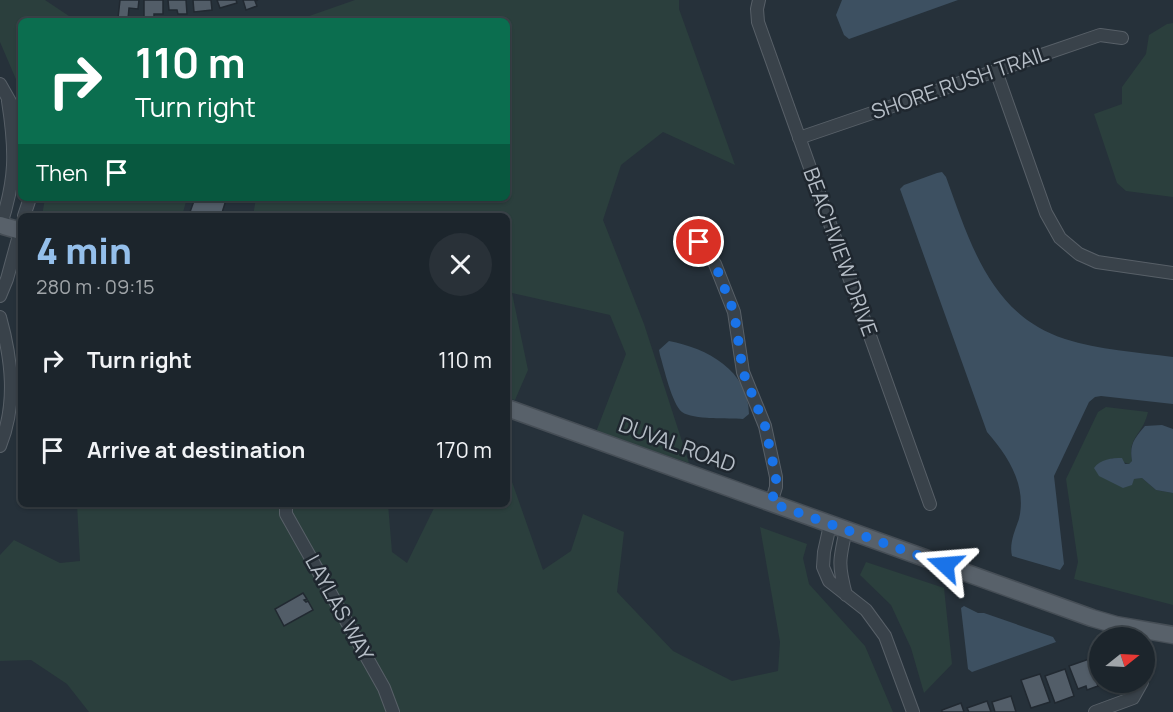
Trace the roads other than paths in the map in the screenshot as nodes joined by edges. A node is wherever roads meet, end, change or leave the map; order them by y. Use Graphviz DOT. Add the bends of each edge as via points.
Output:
graph roads {
  1 [pos="759,0"];
  2 [pos="1122,38"];
  3 [pos="996,71"];
  4 [pos="0,84"];
  5 [pos="8,101"];
  6 [pos="18,116"];
  7 [pos="799,138"];
  8 [pos="0,139"];
  9 [pos="14,139"];
  10 [pos="0,226"];
  11 [pos="18,227"];
  12 [pos="18,241"];
  13 [pos="699,242"];
  14 [pos="1173,273"];
  15 [pos="0,296"];
  16 [pos="0,317"];
  17 [pos="510,409"];
  18 [pos="0,446"];
  19 [pos="766,501"];
  20 [pos="930,504"];
  21 [pos="286,507"];
  22 [pos="838,527"];
  23 [pos="1173,635"];
  24 [pos="1136,693"];
  25 [pos="393,712"];
  26 [pos="913,712"];
  27 [pos="1095,712"];
  1 -- 7 [label="street, BEACHVIEW DRIVE" via="758,22"];
  2 -- 3 [label="street, SHORE RUSH TRAIL" via="1100,35"];
  3 -- 7 [label="street, SHORE RUSH TRAIL"];
  3 -- 14 [label="street" via="1046,213 1060,238 1079,255 1097,262"];
  4 -- 5 [label="street"];
  5 -- 6 [label="street"];
  5 -- 9 [label="street"];
  7 -- 20 [label="street, BEACHVIEW DRIVE"];
  8 -- 9 [label="street"];
  9 -- 10 [label="street" via="12,187"];
  10 -- 11 [label="main road"];
  12 -- 15 [label="street"];
  13 -- 19 [label="street" via="715,264 734,312 743,372 765,426 776,477 776,487"];
  16 -- 18 [label="street" via="11,391"];
  17 -- 19 [label="main road, DUVAL ROAD"];
  19 -- 22 [label="main road, DUVAL ROAD"];
  21 -- 25 [label="street, LAYLAS WAY" via="286,514 384,688"];
  22 -- 23 [label="main road, DUVAL ROAD" via="1092,618"];
  22 -- 26 [label="street" via="824,552 829,581 866,610 885,636"];
  24 -- 27 [label="street" via="1133,698"];
}
